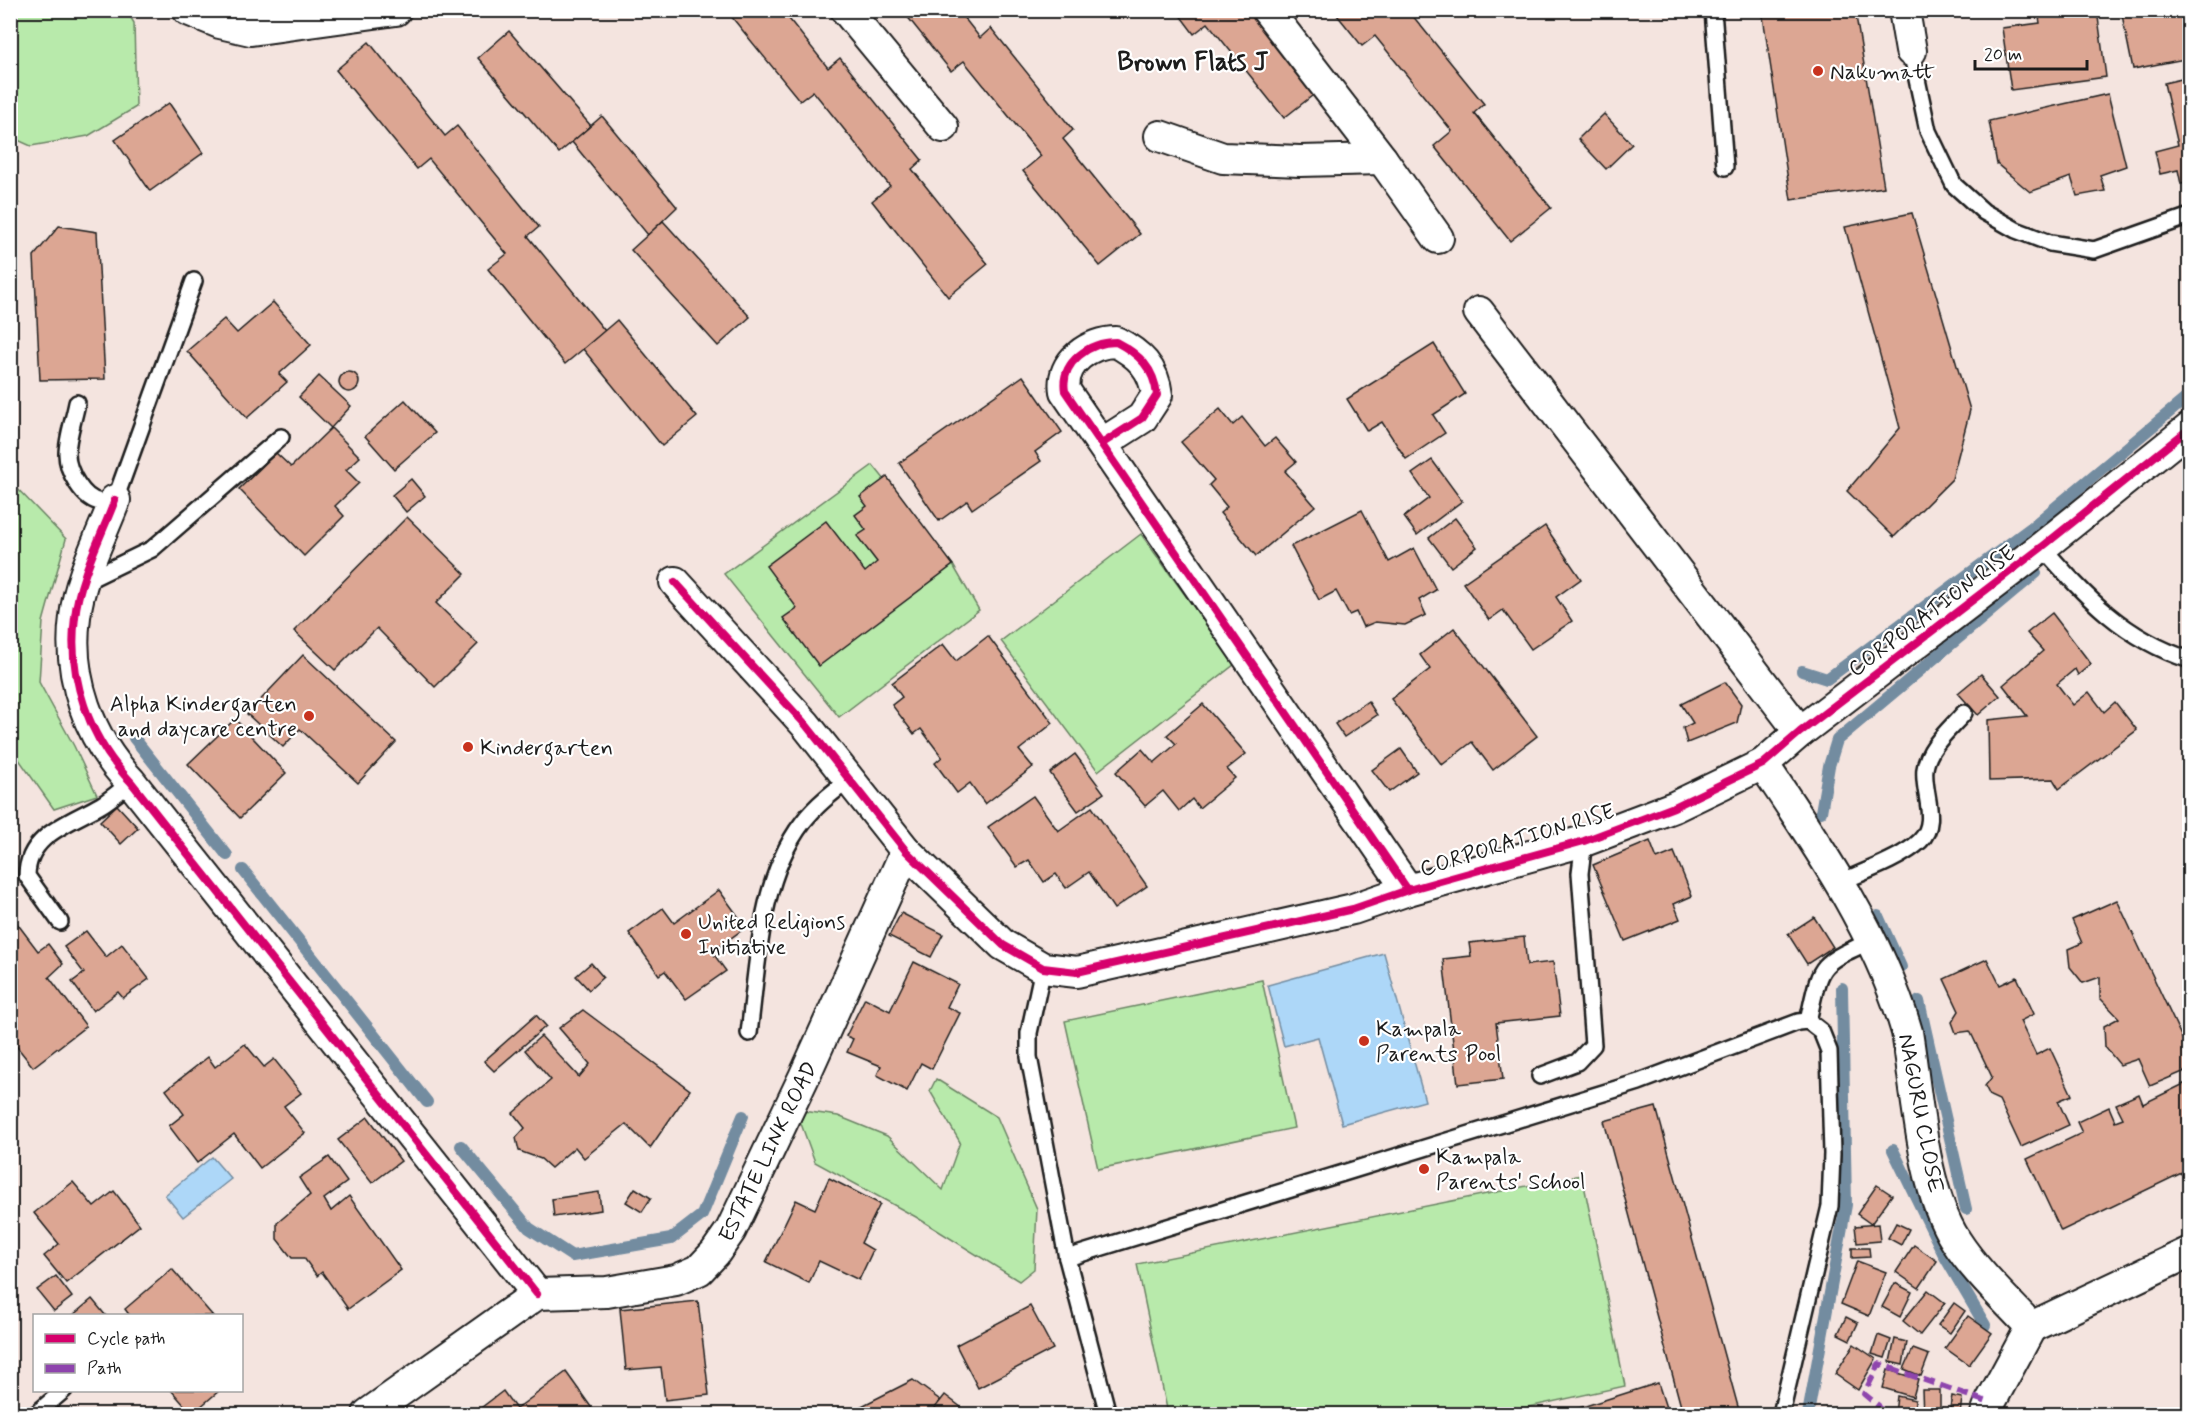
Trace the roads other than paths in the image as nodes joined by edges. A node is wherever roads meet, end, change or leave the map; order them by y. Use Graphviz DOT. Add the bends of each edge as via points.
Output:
graph roads {
  1 [pos="188,10"];
  2 [pos="846,10"];
  3 [pos="1267,10"];
  4 [pos="1713,10"];
  5 [pos="1904,10"];
  6 [pos="388,11"];
  7 [pos="1911,51"];
  8 [pos="943,127"];
  9 [pos="1160,136"];
  10 [pos="1382,159"];
  11 [pos="1725,167"];
  12 [pos="2190,216"];
  13 [pos="1438,238"];
  14 [pos="194,281"];
  15 [pos="1479,312"];
  16 [pos="76,403"];
  17 [pos="2190,428"];
  18 [pos="281,437"];
  19 [pos="1103,443"];
  20 [pos="115,500"];
  21 [pos="2042,548"];
  22 [pos="84,582"];
  23 [pos="675,582"];
  24 [pos="2190,660"];
  25 [pos="1964,713"];
  26 [pos="1800,732"];
  27 [pos="1763,764"];
  28 [pos="850,779"];
  29 [pos="131,782"];
  30 [pos="1584,841"];
  31 [pos="906,851"];
  32 [pos="1838,883"];
  33 [pos="1408,890"];
  34 [pos="60,922"];
  35 [pos="1871,941"];
  36 [pos="1043,968"];
  37 [pos="1808,1021"];
  38 [pos="749,1033"];
  39 [pos="1539,1076"];
  40 [pos="2190,1252"];
  41 [pos="1067,1258"];
  42 [pos="537,1294"];
  43 [pos="2031,1328"];
  44 [pos="62,1392"];
  45 [pos="36,1414"];
  46 [pos="368,1414"];
  47 [pos="1108,1414"];
  48 [pos="1781,1414"];
  49 [pos="1986,1414"];
  1 -- 6 [label="street" via="251,30"];
  2 -- 8 [label="street"];
  3 -- 10 [label="street"];
  4 -- 11 [label="lane"];
  5 -- 7 [label="street"];
  7 -- 12 [label="lane" via="1928,131 1954,185 1984,212 2050,243 2094,250"];
  9 -- 10 [label="street" via="1223,158"];
  10 -- 13 [label="street"];
  14 -- 20 [label="lane"];
  15 -- 26 [label="street"];
  16 -- 20 [label="lane" via="67,455 71,469 89,498 101,502"];
  17 -- 21 [label="street, CORPORATION RISE"];
  18 -- 22 [label="lane" via="152,549"];
  19 -- 33 [label="street"];
  20 -- 22 [label="street"];
  21 -- 24 [label="lane" via="2092,604 2121,626"];
  21 -- 26 [label="street, CORPORATION RISE"];
  22 -- 29 [label="street" via="75,615 77,674 88,720 98,741 110,761"];
  23 -- 28 [label="street, CORPORATION RISE"];
  25 -- 32 [label="lane" via="1935,746 1925,770 1930,821 1920,841 1880,865"];
  26 -- 27 [label="street, CORPORATION RISE"];
  27 -- 30 [label="street, CORPORATION RISE" via="1674,807"];
  27 -- 32 [label="street, NAGURU CLOSE"];
  28 -- 31 [label="street, CORPORATION RISE"];
  28 -- 38 [label="lane" via="801,824 775,879 765,920"];
  29 -- 34 [label="lane" via="104,804 45,836 30,854 27,876"];
  29 -- 42 [label="street"];
  30 -- 33 [label="street, CORPORATION RISE"];
  30 -- 39 [label="lane" via="1580,873 1593,1045 1577,1062"];
  31 -- 36 [label="street, CORPORATION RISE" via="1003,945"];
  31 -- 42 [label="street, ESTATE LINK ROAD" via="804,1077 730,1230 715,1253 699,1270 676,1280 607,1292"];
  32 -- 35 [label="street, NAGURU CLOSE"];
  33 -- 36 [label="street, CORPORATION RISE" via="1353,909 1089,971 1066,973"];
  35 -- 37 [label="lane" via="1827,962 1820,971"];
  35 -- 43 [label="street, NAGURU CLOSE" via="1907,1032 1928,1162 1948,1226 1964,1252"];
  36 -- 41 [label="lane" via="1029,1033 1029,1057"];
  37 -- 41 [label="lane" via="1639,1082"];
  37 -- 48 [label="lane" via="1821,1031 1829,1051 1830,1206"];
  40 -- 43 [label="street"];
  41 -- 47 [label="lane"];
  42 -- 46 [label="street"];
  43 -- 49 [label="street"];
  44 -- 45 [label="lane"];
}
